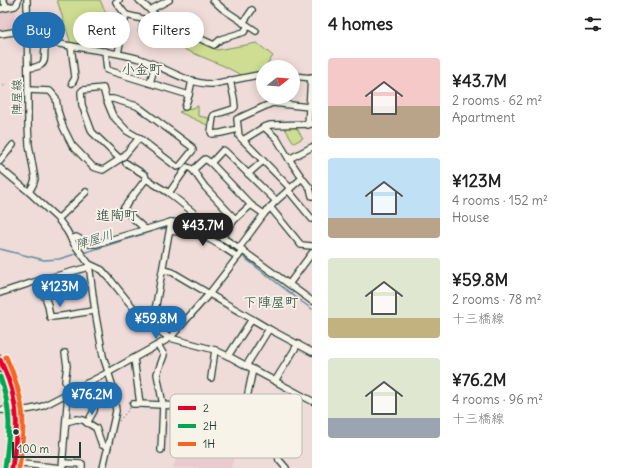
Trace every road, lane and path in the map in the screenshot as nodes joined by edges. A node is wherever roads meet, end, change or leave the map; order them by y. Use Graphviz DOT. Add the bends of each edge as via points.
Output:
graph roads {
  1 [pos="3,0"];
  2 [pos="18,0"];
  3 [pos="27,0"];
  4 [pos="119,0"];
  5 [pos="139,0"];
  6 [pos="213,0"];
  7 [pos="165,1"];
  8 [pos="7,7"];
  9 [pos="0,9"];
  10 [pos="150,10"];
  11 [pos="252,10"];
  12 [pos="27,12"];
  13 [pos="124,12"];
  14 [pos="246,24"];
  15 [pos="256,31"];
  16 [pos="12,32"];
  17 [pos="0,34"];
  18 [pos="71,46"];
  19 [pos="27,48"];
  20 [pos="119,48"];
  21 [pos="106,51"];
  22 [pos="118,53"];
  23 [pos="155,65"];
  24 [pos="28,68"];
  25 [pos="256,75"];
  26 [pos="300,77"];
  27 [pos="312,78"];
  28 [pos="192,80"];
  29 [pos="230,80"];
  30 [pos="72,83"];
  31 [pos="150,83"];
  32 [pos="8,84"];
  33 [pos="0,88"];
  34 [pos="28,90"];
  35 [pos="189,96"];
  36 [pos="106,99"];
  37 [pos="185,106"];
  38 [pos="309,107"];
  39 [pos="310,124"];
  40 [pos="264,126"];
  41 [pos="238,129"];
  42 [pos="139,138"];
  43 [pos="243,140"];
  44 [pos="14,145"];
  45 [pos="312,147"];
  46 [pos="120,159"];
  47 [pos="289,159"];
  48 [pos="0,161"];
  49 [pos="263,161"];
  50 [pos="211,162"];
  51 [pos="126,164"];
  52 [pos="0,168"];
  53 [pos="193,170"];
  54 [pos="248,174"];
  55 [pos="302,178"];
  56 [pos="146,179"];
  57 [pos="311,188"];
  58 [pos="289,189"];
  59 [pos="29,192"];
  60 [pos="86,192"];
  61 [pos="169,194"];
  62 [pos="312,196"];
  63 [pos="276,201"];
  64 [pos="251,205"];
  65 [pos="270,207"];
  66 [pos="264,214"];
  67 [pos="58,219"];
  68 [pos="235,219"];
  69 [pos="312,219"];
  70 [pos="195,225"];
  71 [pos="171,227"];
  72 [pos="145,229"];
  73 [pos="222,238"];
  74 [pos="71,239"];
  75 [pos="312,246"];
  76 [pos="240,253"];
  77 [pos="312,253"];
  78 [pos="89,266"];
  79 [pos="163,270"];
  80 [pos="39,281"];
  81 [pos="289,284"];
  82 [pos="0,293"];
  83 [pos="209,294"];
  84 [pos="312,301"];
  85 [pos="95,311"];
  86 [pos="252,319"];
  87 [pos="152,327"];
  88 [pos="269,329"];
  89 [pos="170,338"];
  90 [pos="298,344"];
  91 [pos="158,345"];
  92 [pos="215,350"];
  93 [pos="312,352"];
  94 [pos="65,353"];
  95 [pos="228,356"];
  96 [pos="134,358"];
  97 [pos="0,360"];
  98 [pos="246,366"];
  99 [pos="253,369"];
  100 [pos="109,372"];
  101 [pos="211,378"];
  102 [pos="274,381"];
  103 [pos="87,383"];
  104 [pos="69,392"];
  105 [pos="295,393"];
  106 [pos="248,394"];
  107 [pos="302,396"];
  108 [pos="312,401"];
  109 [pos="133,404"];
  110 [pos="140,404"];
  111 [pos="164,405"];
  112 [pos="170,406"];
  113 [pos="0,410"];
  114 [pos="16,411"];
  115 [pos="66,422"];
  116 [pos="114,422"];
  117 [pos="87,423"];
  118 [pos="108,447"];
  119 [pos="161,450"];
  120 [pos="278,458"];
  121 [pos="12,465"];
  122 [pos="62,466"];
  123 [pos="45,467"];
  124 [pos="82,468"];
  125 [pos="103,468"];
  126 [pos="286,468"];
  1 -- 8 [label="street"];
  2 -- 8 [label="street" via="15,6"];
  3 -- 12 [label="street, 陣屋線"];
  4 -- 13 [label="street" via="116,2"];
  5 -- 10 [label="street"];
  6 -- 14 [label="street"];
  7 -- 10 [label="street"];
  8 -- 9 [label="street"];
  10 -- 14 [label="street" via="163,22 214,45 220,39 244,32"];
  11 -- 14 [label="street"];
  14 -- 15 [label="street"];
  16 -- 17 [label="street"];
  18 -- 21 [label="street"];
  18 -- 24 [label="street" via="55,43 47,45 42,64"];
  18 -- 30 [label="street" via="75,77"];
  19 -- 24 [label="street, 陣屋線"];
  20 -- 22 [label="street"];
  21 -- 22 [label="street"];
  21 -- 31 [label="street" via="107,70"];
  22 -- 23 [label="street"];
  23 -- 28 [label="street"];
  23 -- 31 [label="street"];
  24 -- 34 [label="street, 陣屋線"];
  25 -- 29 [label="street"];
  26 -- 27 [label="street"];
  27 -- 38 [label="street"];
  28 -- 29 [label="street" via="206,84"];
  28 -- 35 [label="street"];
  29 -- 41 [label="street" via="235,107 214,115 211,132 212,134"];
  31 -- 35 [label="street"];
  32 -- 33 [label="path"];
  34 -- 46 [label="street" via="50,91 56,98 58,111 72,145 93,167 104,170"];
  34 -- 59 [label="street, 陣屋線" via="29,145 35,179"];
  35 -- 37 [label="street"];
  36 -- 42 [label="street" via="113,116 127,131"];
  36 -- 42 [label="street" via="137,106 193,150 178,167"];
  36 -- 46 [label="street" via="103,88 81,92 82,105 92,132"];
  38 -- 39 [label="street"];
  38 -- 41 [label="street" via="272,103 237,119"];
  39 -- 40 [label="street"];
  40 -- 43 [label="street"];
  40 -- 47 [label="street"];
  41 -- 43 [label="street"];
  42 -- 46 [label="street"];
  43 -- 49 [label="street"];
  44 -- 48 [label="street"];
  45 -- 47 [label="street"];
  47 -- 55 [label="street"];
  49 -- 54 [label="street"];
  49 -- 58 [label="street"];
  50 -- 53 [label="street" via="205,159"];
  50 -- 54 [label="street" via="223,150"];
  50 -- 64 [label="street"];
  51 -- 56 [label="street" via="145,175"];
  52 -- 59 [label="street"];
  53 -- 61 [label="street" via="187,167"];
  53 -- 68 [label="street" via="205,188"];
  54 -- 63 [label="street"];
  55 -- 57 [label="street"];
  55 -- 58 [label="street"];
  56 -- 61 [label="street"];
  56 -- 72 [label="street" via="123,209"];
  57 -- 62 [label="street"];
  58 -- 63 [label="street"];
  58 -- 69 [label="street"];
  59 -- 67 [label="street"];
  60 -- 67 [label="street"];
  61 -- 70 [label="street" via="194,213"];
  63 -- 65 [label="street"];
  64 -- 66 [label="street"];
  64 -- 68 [label="street"];
  65 -- 66 [label="street"];
  65 -- 75 [label="street" via="301,245"];
  66 -- 76 [label="street"];
  67 -- 74 [label="street"];
  68 -- 73 [label="street"];
  70 -- 71 [label="street"];
  70 -- 73 [label="street"];
  71 -- 72 [label="street"];
  71 -- 76 [label="street"];
  71 -- 79 [label="street"];
  72 -- 74 [label="street" via="96,244 89,244 76,237"];
  73 -- 76 [label="street"];
  74 -- 78 [label="street"];
  76 -- 81 [label="street"];
  76 -- 83 [label="street"];
  77 -- 81 [label="street"];
  78 -- 80 [label="street"];
  78 -- 85 [label="street"];
  78 -- 87 [label="street" via="102,270"];
  79 -- 83 [label="street" via="172,272"];
  79 -- 87 [label="street"];
  80 -- 82 [label="street"];
  80 -- 85 [label="street" via="50,318"];
  81 -- 84 [label="street"];
  83 -- 86 [label="street"];
  83 -- 89 [label="street"];
  85 -- 100 [label="street" via="103,356"];
  86 -- 88 [label="street"];
  86 -- 95 [label="street"];
  87 -- 89 [label="street"];
  88 -- 90 [label="street"];
  88 -- 98 [label="street"];
  89 -- 91 [label="street"];
  89 -- 92 [label="street"];
  90 -- 93 [label="street"];
  90 -- 102 [label="street"];
  91 -- 96 [label="street"];
  91 -- 111 [label="street" via="164,355 157,374"];
  92 -- 95 [label="street"];
  92 -- 101 [label="street"];
  94 -- 104 [label="street" via="65,381"];
  95 -- 98 [label="street"];
  96 -- 100 [label="street"];
  96 -- 110 [label="street"];
  97 -- 114 [label="highway" via="10,382"];
  98 -- 99 [label="street"];
  99 -- 102 [label="street"];
  99 -- 106 [label="street"];
  100 -- 103 [label="street"];
  100 -- 116 [label="street" via="116,411"];
  102 -- 105 [label="street"];
  103 -- 104 [label="street"];
  103 -- 117 [label="street" via="95,397 94,411"];
  104 -- 114 [label="street" via="36,409"];
  104 -- 115 [label="street"];
  107 -- 108 [label="street"];
  109 -- 110 [label="street"];
  109 -- 116 [label="path" via="119,421"];
  110 -- 111 [label="street"];
  111 -- 112 [label="street"];
  111 -- 119 [label="street"];
  113 -- 114 [label="street"];
  114 -- 121 [label="highway" via="17,428"];
  115 -- 117 [label="street" via="77,419"];
  115 -- 122 [label="street"];
  116 -- 118 [label="street"];
  117 -- 118 [label="street" via="96,428 102,445"];
  118 -- 125 [label="street"];
  120 -- 126 [label="street"];
  121 -- 123 [label="street"];
  122 -- 123 [label="street"];
  122 -- 124 [label="street" via="82,464"];
}
